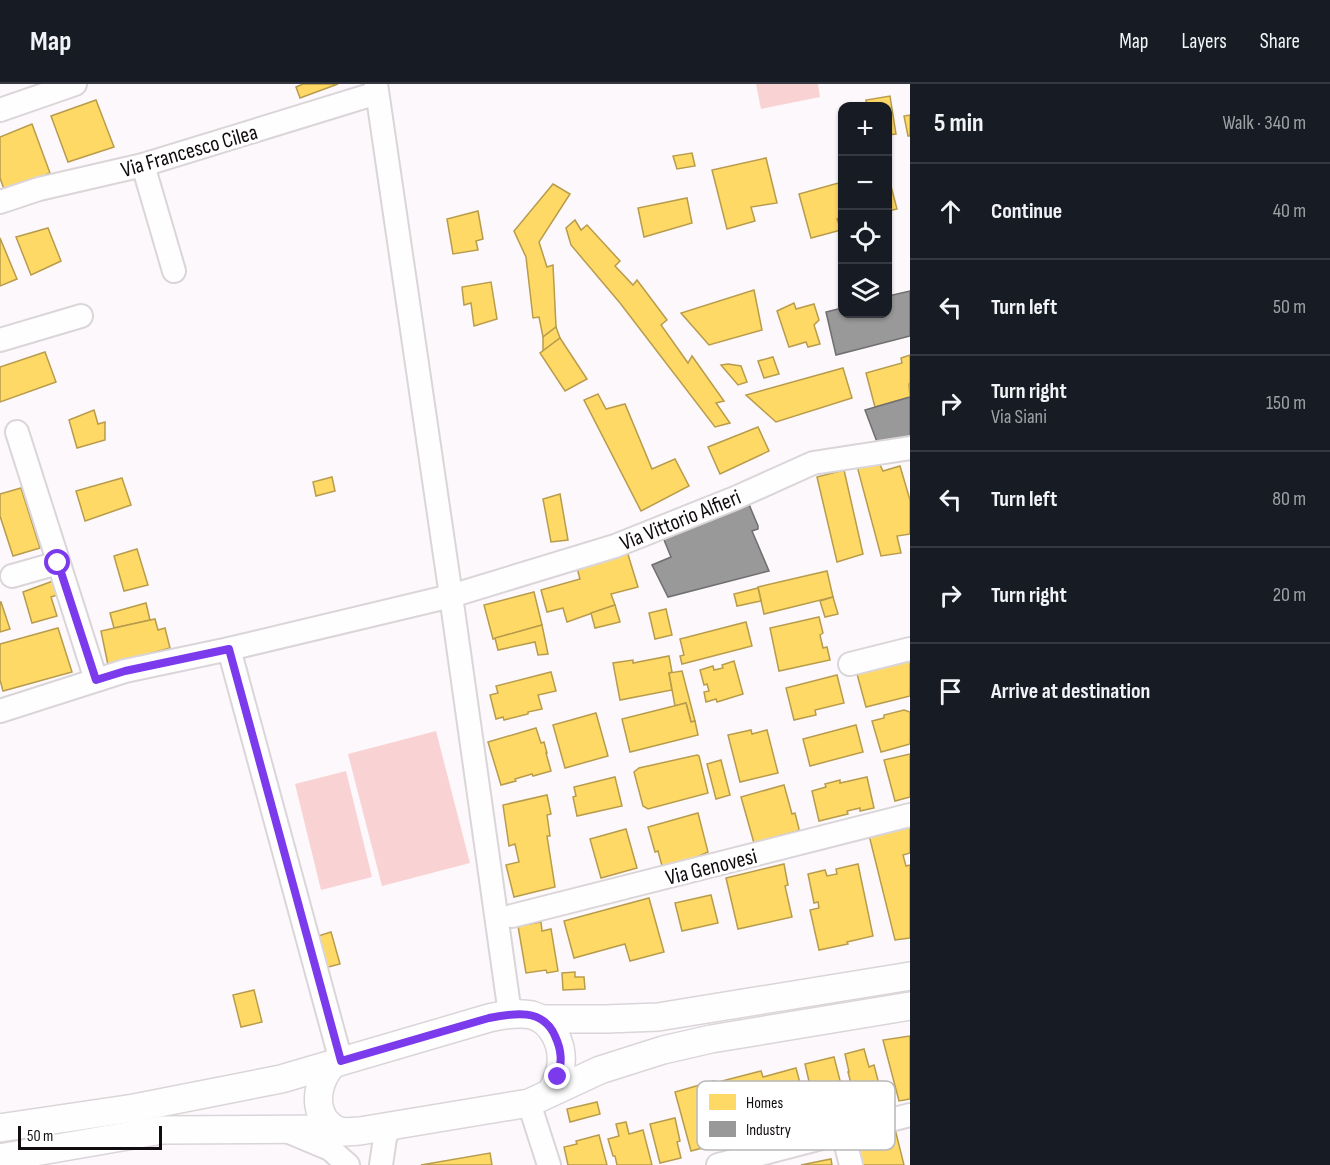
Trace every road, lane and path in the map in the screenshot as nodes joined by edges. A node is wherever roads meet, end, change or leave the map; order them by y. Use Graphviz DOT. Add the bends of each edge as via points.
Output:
graph roads {
  1 [pos="75,84"];
  2 [pos="376,89"];
  3 [pos="0,110"];
  4 [pos="143,165"];
  5 [pos="0,202"];
  6 [pos="174,271"];
  7 [pos="81,316"];
  8 [pos="0,340"];
  9 [pos="17,432"];
  10 [pos="910,448"];
  11 [pos="58,563"];
  12 [pos="12,576"];
  13 [pos="451,596"];
  14 [pos="229,649"];
  15 [pos="910,650"];
  16 [pos="850,664"];
  17 [pos="96,680"];
  18 [pos="0,711"];
  19 [pos="910,815"];
  20 [pos="512,916"];
  21 [pos="910,976"];
  22 [pos="910,1006"];
  23 [pos="510,1014"];
  24 [pos="541,1018"];
  25 [pos="337,1063"];
  26 [pos="541,1097"];
  27 [pos="910,1115"];
  28 [pos="895,1119"];
  29 [pos="390,1126"];
  30 [pos="0,1128"];
  31 [pos="283,1129"];
  32 [pos="334,1129"];
  33 [pos="775,1150"];
  34 [pos="847,1150"];
  35 [pos="0,1158"];
  36 [pos="348,1165"];
  37 [pos="381,1165"];
  38 [pos="549,1165"];
  39 [pos="718,1165"];
  40 [pos="851,1165"];
  1 -- 3 [label="street"];
  2 -- 4 [label="street, Via Francesco Cilea"];
  2 -- 13 [label="street"];
  4 -- 5 [label="street, Via Francesco Cilea"];
  4 -- 6 [label="street"];
  7 -- 8 [label="street"];
  9 -- 11 [label="street"];
  10 -- 13 [label="street, Via Vittorio Alfieri" via="813,463 615,546"];
  11 -- 12 [label="street"];
  11 -- 17 [label="street"];
  13 -- 14 [label="street, Via Vittorio Alfieri"];
  13 -- 23 [label="street"];
  14 -- 17 [label="street, Via Vittorio Alfieri"];
  14 -- 25 [label="street"];
  15 -- 16 [label="street"];
  17 -- 18 [label="street, Via Vittorio Alfieri"];
  19 -- 20 [label="street, Via Genovesi"];
  21 -- 24 [label="main road" via="658,1017"];
  22 -- 26 [label="main road" via="663,1050 600,1070"];
  23 -- 24 [label="main road"];
  23 -- 25 [label="main road"];
  24 -- 26 [label="main road" via="551,1027 562,1056 561,1067"];
  25 -- 30 [label="main road" via="281,1079 134,1108"];
  25 -- 32 [label="main road" via="321,1081 319,1102 324,1119"];
  26 -- 29 [label="main road"];
  26 -- 38 [label="street"];
  27 -- 28 [label="street"];
  29 -- 32 [label="main road" via="344,1132"];
  29 -- 37 [label="street"];
  31 -- 32 [label="main road"];
  31 -- 35 [label="main road" via="162,1130"];
  31 -- 36 [label="street" via="330,1149"];
  33 -- 39 [label="street"];
  34 -- 40 [label="street"];
}
